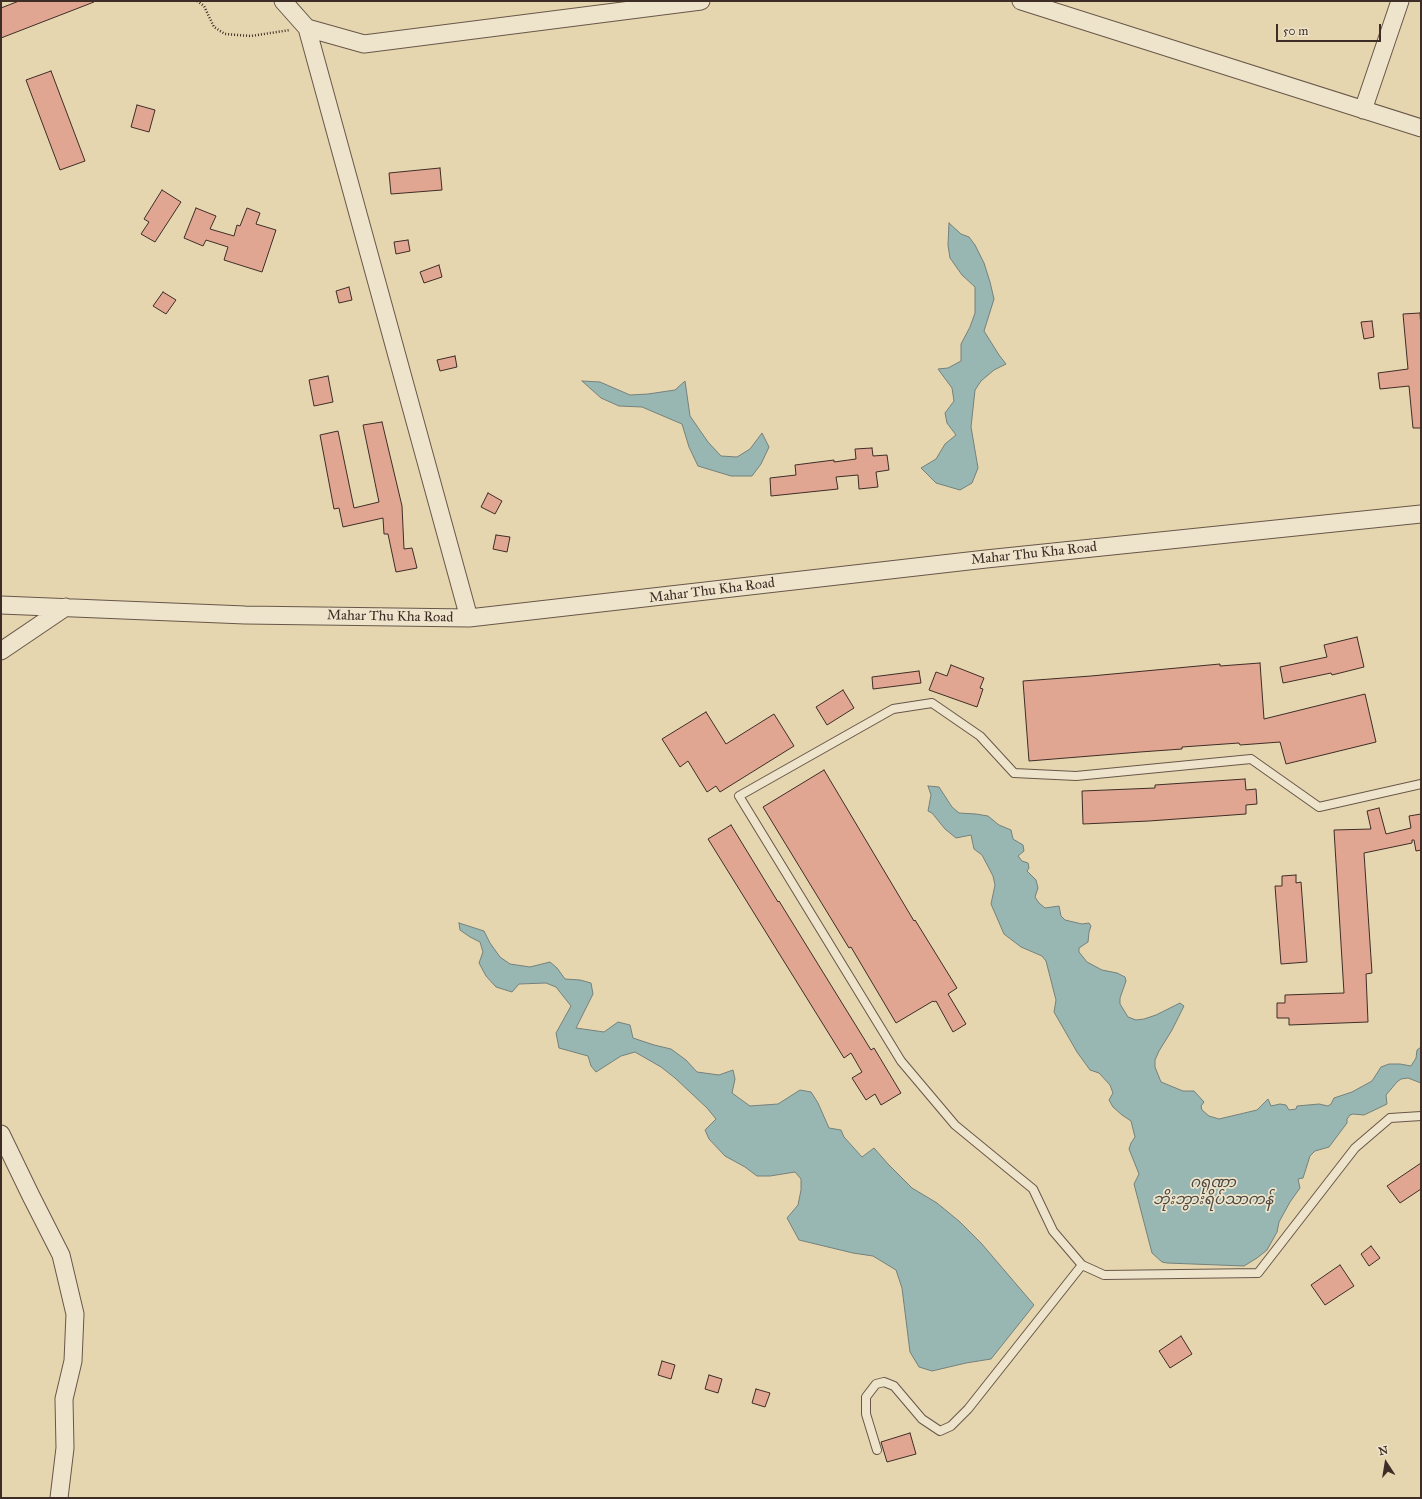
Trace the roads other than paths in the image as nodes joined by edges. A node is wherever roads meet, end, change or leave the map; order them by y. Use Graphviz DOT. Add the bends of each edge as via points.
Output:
graph roads {
  1 [pos="283,1"];
  2 [pos="700,1"];
  3 [pos="1020,1"];
  4 [pos="1400,1"];
  5 [pos="307,28"];
  6 [pos="1363,110"];
  7 [pos="1421,128"];
  8 [pos="1421,514"];
  9 [pos="1,604"];
  10 [pos="66,607"];
  11 [pos="469,618"];
  12 [pos="1,651"];
  13 [pos="1421,784"];
  14 [pos="1421,1116"];
  15 [pos="1,1134"];
  16 [pos="1082,1265"];
  17 [pos="877,1450"];
  18 [pos="59,1498"];
  1 -- 5 [label="street"];
  2 -- 5 [label="street" via="364,44"];
  3 -- 6 [label="street"];
  4 -- 6 [label="street"];
  5 -- 11 [label="street"];
  6 -- 7 [label="street"];
  8 -- 11 [label="street, Mahar Thu Kha Road" via="986,559"];
  9 -- 10 [label="street, Mahar Thu Kha Road"];
  10 -- 11 [label="street, Mahar Thu Kha Road" via="245,615"];
  10 -- 12 [label="street"];
  13 -- 16 [label="lane" via="1319,807 1251,759 1076,776 1014,773 980,736 932,702 893,709 739,796 900,1061 955,1125 1033,1189 1053,1231"];
  14 -- 16 [label="lane" via="1390,1118 1355,1148 1258,1273 1104,1276"];
  15 -- 18 [label="street" via="61,1255 75,1314 74,1361 64,1399 65,1448"];
  16 -- 17 [label="lane" via="968,1409 940,1432 922,1419 894,1386 884,1382 876,1384 866,1397 866,1414"];
}
